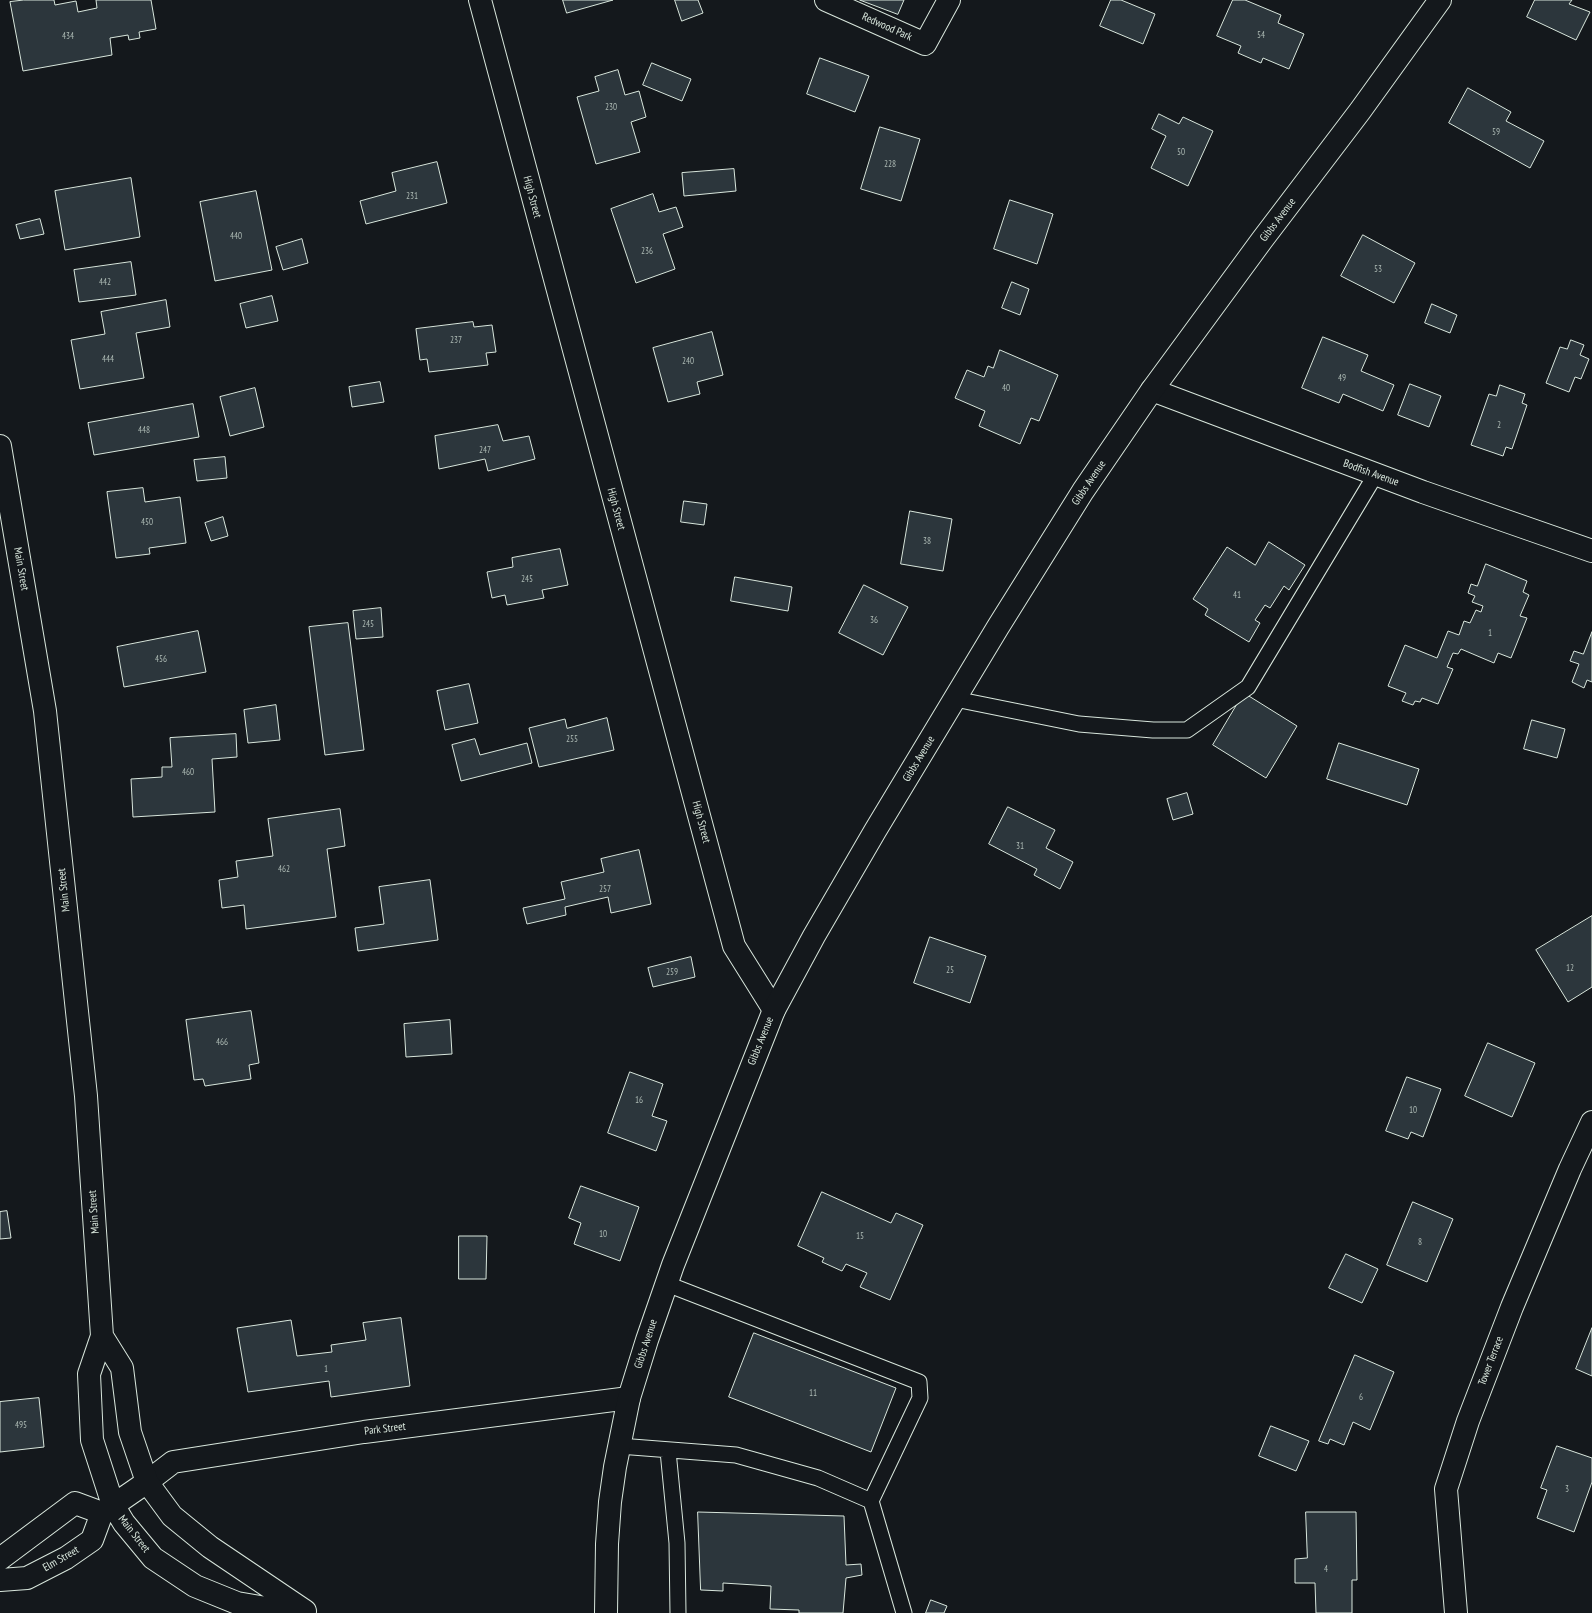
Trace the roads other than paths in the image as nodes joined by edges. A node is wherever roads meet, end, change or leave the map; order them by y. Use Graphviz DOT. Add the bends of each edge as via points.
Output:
graph roads {
  1 [pos="480,0"];
  2 [pos="826,0"];
  3 [pos="950,0"];
  4 [pos="1440,0"];
  5 [pos="1152,390"];
  6 [pos="0,446"];
  7 [pos="1376,474"];
  8 [pos="1592,551"];
  9 [pos="955,698"];
  10 [pos="774,1010"];
  11 [pos="1592,1122"];
  12 [pos="667,1284"];
  13 [pos="102,1336"];
  14 [pos="629,1398"];
  15 [pos="620,1446"];
  16 [pos="668,1451"];
  17 [pos="147,1482"];
  18 [pos="871,1501"];
  19 [pos="107,1509"];
  20 [pos="0,1558"];
  21 [pos="0,1580"];
  22 [pos="295,1613"];
  23 [pos="308,1613"];
  24 [pos="606,1613"];
  25 [pos="678,1613"];
  26 [pos="904,1613"];
  27 [pos="1456,1613"];
  1 -- 10 [label="main road, High Street" via="734,946"];
  2 -- 3 [label="main road, Redwood Park" via="925,44"];
  4 -- 5 [label="main road, Gibbs Avenue"];
  5 -- 7 [label="main road, Bodfish Avenue"];
  5 -- 9 [label="main road, Gibbs Avenue" via="1082,491"];
  6 -- 13 [label="main road, Main Street" via="45,711 86,1096"];
  7 -- 8 [label="main road, Bodfish Avenue"];
  7 -- 9 [label="lane" via="1248,687 1187,730 1079,724"];
  9 -- 10 [label="main road, Gibbs Avenue" via="814,936"];
  10 -- 12 [label="main road, Gibbs Avenue"];
  11 -- 27 [label="main road, Tower Terrace" via="1512,1307 1468,1421 1446,1489"];
  12 -- 14 [label="main road, Gibbs Avenue"];
  12 -- 18 [label="lane" via="918,1382 920,1398"];
  13 -- 17 [label="main road, Main Street" via="122,1368 130,1432"];
  13 -- 19 [label="main road, Main Street" via="89,1374 92,1440"];
  14 -- 15 [label="main road, Gibbs Avenue"];
  14 -- 17 [label="main road, Park Street" via="364,1432 173,1462"];
  15 -- 16 [label="lane"];
  15 -- 24 [label="main road, Gibbs Avenue" via="607,1544"];
  16 -- 18 [label="lane" via="736,1455 818,1478"];
  16 -- 25 [label="lane" via="677,1543"];
  17 -- 19 [label="main road"];
  17 -- 23 [label="main road, Main Street" via="172,1516 210,1547"];
  18 -- 26 [label="lane"];
  19 -- 20 [label="main road" via="75,1503"];
  19 -- 21 [label="main road, Elm Street" via="92,1540 86,1545 27,1578"];
  19 -- 22 [label="main road, Main Street" via="124,1523 153,1558 195,1586 237,1603"];
}
